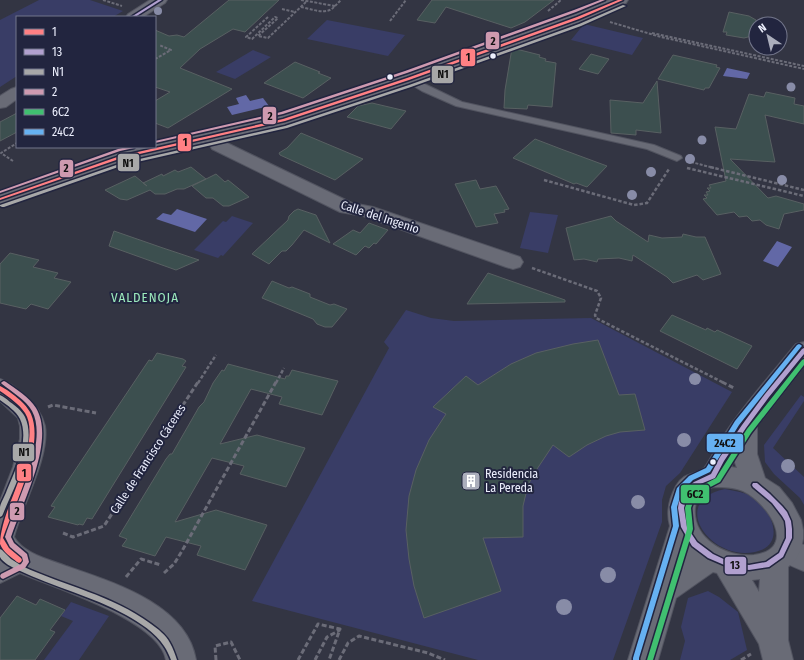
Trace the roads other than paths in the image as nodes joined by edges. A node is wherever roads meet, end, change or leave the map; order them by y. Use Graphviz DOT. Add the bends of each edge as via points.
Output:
graph roads {
  1 [pos="160,0"];
  2 [pos="621,0"];
  3 [pos="135,16"];
  4 [pos="408,79"];
  5 [pos="16,93"];
  6 [pos="0,103"];
  7 [pos="214,136"];
  8 [pos="679,163"];
  9 [pos="0,199"];
  10 [pos="513,262"];
  11 [pos="804,350"];
  12 [pos="0,388"];
  13 [pos="745,424"];
  14 [pos="712,476"];
  15 [pos="755,484"];
  16 [pos="683,526"];
  17 [pos="0,539"];
  18 [pos="788,557"];
  19 [pos="719,562"];
  20 [pos="9,565"];
  21 [pos="664,590"];
  22 [pos="768,651"];
  23 [pos="181,660"];
  24 [pos="643,660"];
  1 -- 3 [label="street"];
  2 -- 4 [label="street"];
  4 -- 7 [label="street" via="284,120"];
  4 -- 8 [label="lane" via="459,104 650,147"];
  5 -- 6 [label="street"];
  7 -- 9 [label="street" via="121,157"];
  7 -- 10 [label="street, Calle del Ingenio" via="218,145 347,208 366,210"];
  11 -- 13 [label="street"];
  12 -- 17 [label="street" via="29,415 33,432 31,450"];
  13 -- 14 [label="street" via="721,458"];
  13 -- 15 [label="street" via="745,454"];
  14 -- 15 [label="street" via="730,476"];
  14 -- 16 [label="street" via="696,482 684,493 680,509"];
  15 -- 18 [label="street" via="773,498 785,514 790,532"];
  16 -- 19 [label="street" via="692,542"];
  16 -- 21 [label="street"];
  17 -- 20 [label="street" via="7,550"];
  18 -- 19 [label="street" via="752,569"];
  18 -- 22 [label="street"];
  19 -- 21 [label="street" via="698,567"];
  19 -- 22 [label="street"];
  20 -- 23 [label="street" via="110,596 144,613 168,634 181,655"];
  21 -- 24 [label="street"];
}
